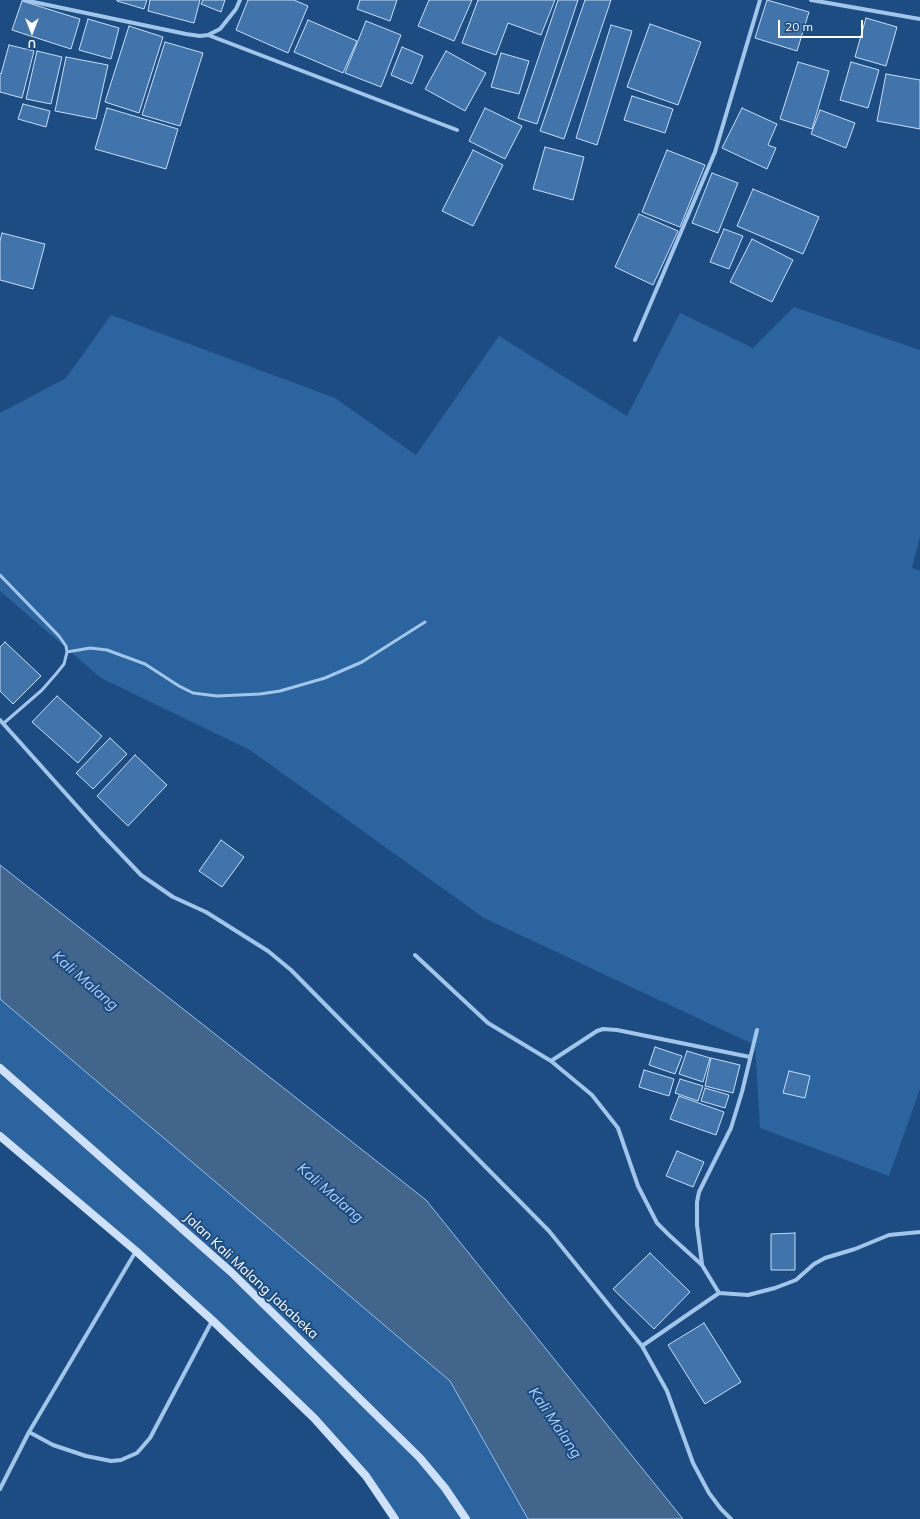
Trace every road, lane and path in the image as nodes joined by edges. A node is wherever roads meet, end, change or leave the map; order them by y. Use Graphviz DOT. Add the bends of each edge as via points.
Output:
graph roads {
  1 [pos="24,0"];
  2 [pos="240,0"];
  3 [pos="760,0"];
  4 [pos="811,0"];
  5 [pos="920,19"];
  6 [pos="208,35"];
  7 [pos="457,130"];
  8 [pos="635,340"];
  9 [pos="0,576"];
  10 [pos="425,622"];
  11 [pos="67,652"];
  12 [pos="0,720"];
  13 [pos="4,723"];
  14 [pos="415,955"];
  15 [pos="757,1030"];
  16 [pos="750,1057"];
  17 [pos="551,1061"];
  18 [pos="0,1068"];
  19 [pos="0,1136"];
  20 [pos="920,1232"];
  21 [pos="136,1251"];
  22 [pos="702,1265"];
  23 [pos="719,1293"];
  24 [pos="212,1320"];
  25 [pos="642,1346"];
  26 [pos="29,1432"];
  27 [pos="0,1489"];
  28 [pos="395,1519"];
  29 [pos="466,1519"];
  30 [pos="731,1519"];
  1 -- 6 [label="street" via="186,34"];
  2 -- 6 [label="street" via="220,30"];
  3 -- 8 [label="street" via="716,152"];
  4 -- 5 [label="street"];
  6 -- 7 [label="street"];
  9 -- 11 [label="lane" via="59,636"];
  10 -- 11 [label="lane" via="362,662 325,678 287,690 260,694 217,696 194,693 145,664 107,650 90,648"];
  11 -- 13 [label="lane" via="64,664 42,690"];
  12 -- 13 [label="street"];
  13 -- 25 [label="street" via="141,875 173,897 206,912 290,970 549,1231"];
  14 -- 17 [label="street" via="492,1026"];
  15 -- 16 [label="street"];
  16 -- 17 [label="street" via="603,1029"];
  16 -- 22 [label="street" via="731,1128 699,1192 697,1225"];
  17 -- 22 [label="street" via="592,1095 616,1123 638,1186 657,1223"];
  18 -- 29 [label="main road, Jalan Kali Malang Jababeka" via="231,1272 420,1458"];
  19 -- 21 [label="main road"];
  20 -- 23 [label="street" via="889,1235 825,1258 796,1280 775,1288 748,1295"];
  21 -- 24 [label="main road"];
  21 -- 26 [label="street"];
  22 -- 23 [label="street"];
  23 -- 25 [label="street"];
  24 -- 26 [label="street" via="150,1438 137,1453 121,1460 98,1459 53,1445"];
  24 -- 28 [label="main road" via="314,1418 366,1476"];
  25 -- 30 [label="street" via="667,1391 693,1463 709,1493"];
  26 -- 27 [label="street"];
}
